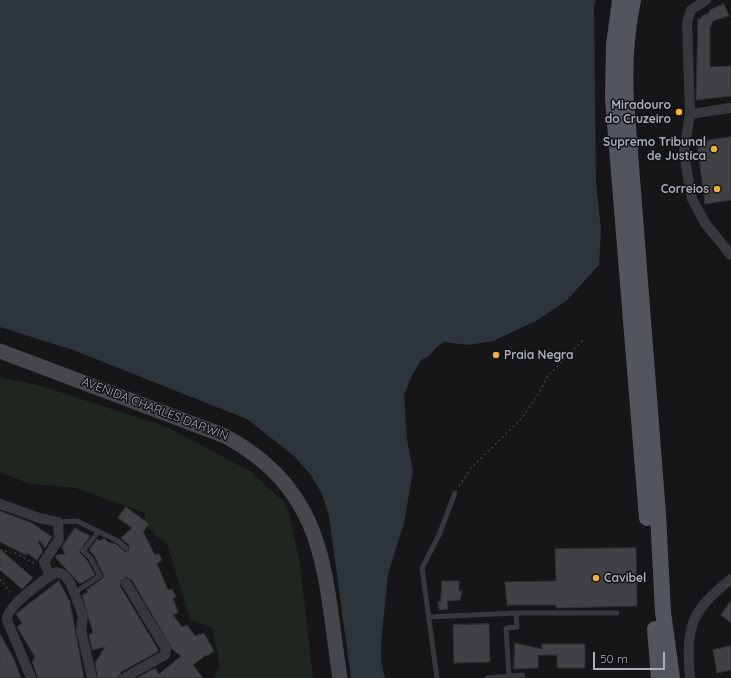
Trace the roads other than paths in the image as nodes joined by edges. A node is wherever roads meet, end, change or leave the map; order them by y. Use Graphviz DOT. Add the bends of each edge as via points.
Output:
graph roads {
  1 [pos="620,0"];
  2 [pos="633,0"];
  3 [pos="703,1"];
  4 [pos="731,108"];
  5 [pos="690,114"];
  6 [pos="731,255"];
  7 [pos="0,351"];
  8 [pos="454,493"];
  9 [pos="0,504"];
  10 [pos="58,522"];
  11 [pos="98,532"];
  12 [pos="126,548"];
  13 [pos="48,572"];
  14 [pos="731,579"];
  15 [pos="126,583"];
  16 [pos="74,593"];
  17 [pos="516,613"];
  18 [pos="617,613"];
  19 [pos="429,617"];
  20 [pos="509,676"];
  21 [pos="523,676"];
  22 [pos="31,678"];
  23 [pos="92,678"];
  24 [pos="124,678"];
  25 [pos="340,678"];
  26 [pos="437,678"];
  27 [pos="488,678"];
  28 [pos="659,678"];
  29 [pos="672,678"];
  30 [pos="690,678"];
  1 -- 28 [label="main road" via="614,44 613,98"];
  2 -- 29 [label="main road" via="628,25 624,77 658,514 662,612"];
  3 -- 5 [label="street" via="691,10 687,22"];
  4 -- 5 [label="street"];
  5 -- 6 [label="street" via="684,152 692,199 705,223"];
  7 -- 25 [label="main road, AVENIDA CHARLES DARWIN" via="225,436 253,453 273,470 302,507 316,539 324,571"];
  8 -- 19 [label="lane" via="439,535 422,568"];
  9 -- 10 [label="street"];
  10 -- 11 [label="lane" via="77,521"];
  10 -- 13 [label="street" via="59,539 44,562"];
  11 -- 12 [label="lane" via="118,541"];
  11 -- 16 [label="lane" via="83,551 90,557 100,576"];
  13 -- 16 [label="street" via="64,575"];
  13 -- 22 [label="street" via="9,610 7,620"];
  14 -- 30 [label="street" via="712,595 695,617 688,643"];
  15 -- 24 [label="street" via="166,649 164,655"];
  16 -- 23 [label="street" via="82,616 82,630"];
  17 -- 18 [label="lane"];
  17 -- 19 [label="lane"];
  17 -- 20 [label="lane" via="517,627 506,628"];
  19 -- 26 [label="lane"];
  20 -- 21 [label="lane"];
  20 -- 27 [label="lane"];
}
